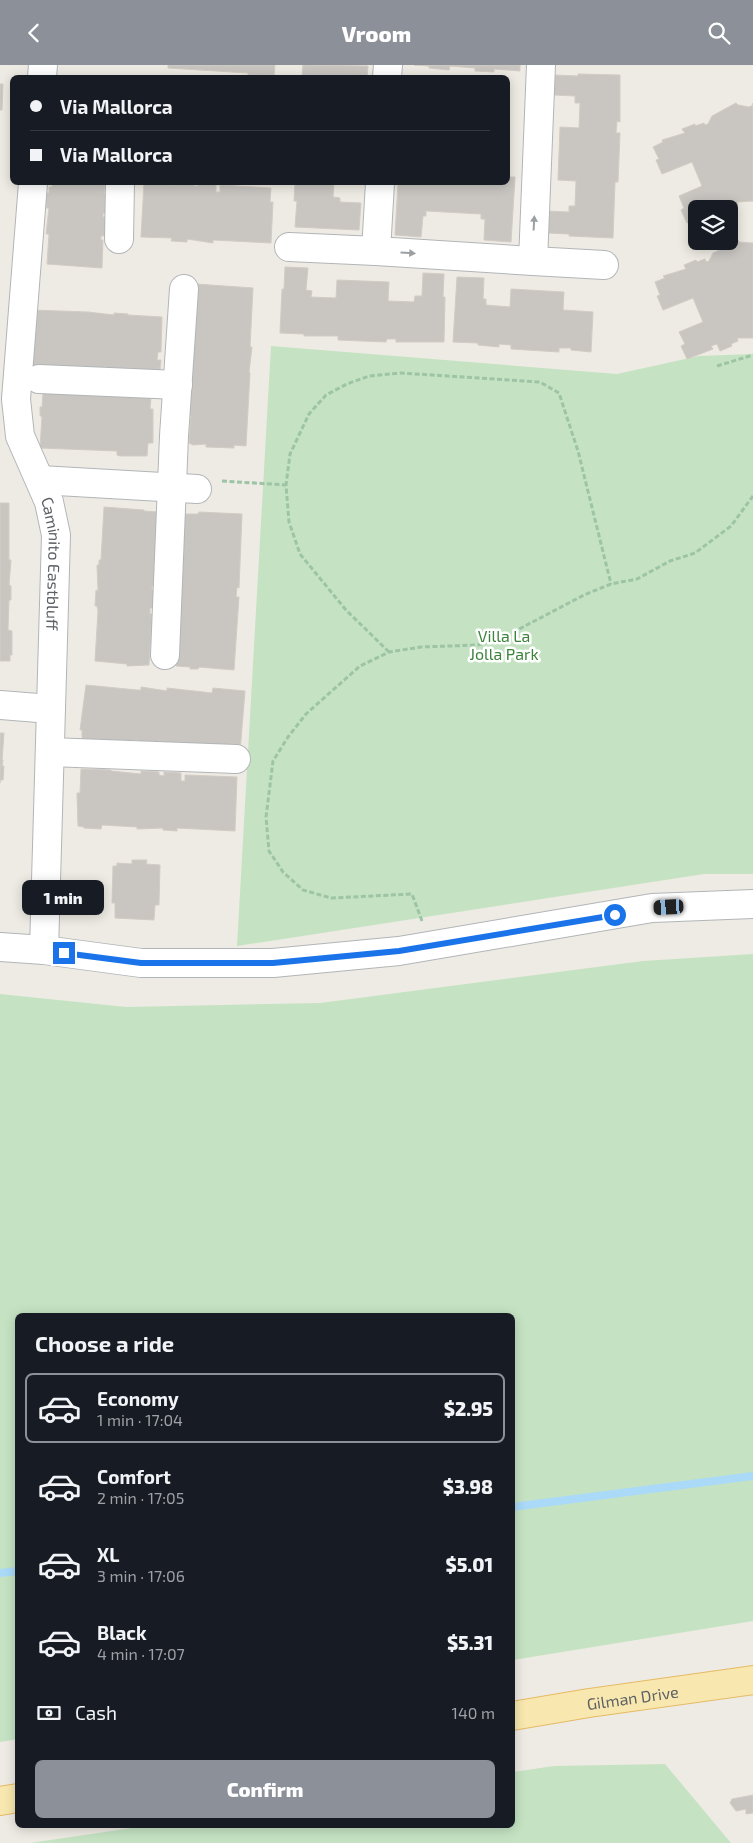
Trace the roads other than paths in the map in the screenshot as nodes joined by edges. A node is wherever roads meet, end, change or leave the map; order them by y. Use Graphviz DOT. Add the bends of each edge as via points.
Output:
graph roads {
  1 [pos="541,65"];
  2 [pos="33,185"];
  3 [pos="120,185"];
  4 [pos="380,185"];
  5 [pos="119,239"];
  6 [pos="289,247"];
  7 [pos="376,251"];
  8 [pos="533,261"];
  9 [pos="604,265"];
  10 [pos="184,289"];
  11 [pos="11,325"];
  12 [pos="39,379"];
  13 [pos="178,385"];
  14 [pos="40,480"];
  15 [pos="185,488"];
  16 [pos="165,655"];
  17 [pos="0,705"];
  18 [pos="51,709"];
  19 [pos="50,752"];
  20 [pos="236,759"];
  21 [pos="753,903"];
  22 [pos="0,947"];
  23 [pos="44,950"];
  24 [pos="753,1680"];
  25 [pos="515,1715"];
  26 [pos="15,1798"];
  27 [pos="0,1801"];
  8 -- 1 [label="street, one-way"];
  2 -- 11 [label="street, Caminito Eastbluff"];
  3 -- 5 [label="street"];
  4 -- 7 [label="street"];
  6 -- 7 [label="street"];
  7 -- 8 [label="street, one-way"];
  8 -- 9 [label="street"];
  10 -- 13 [label="street"];
  11 -- 14 [label="street, Caminito Eastbluff" via="20,436"];
  12 -- 13 [label="street"];
  13 -- 15 [label="street"];
  14 -- 15 [label="street"];
  14 -- 18 [label="street, Caminito Eastbluff" via="56,535"];
  15 -- 16 [label="street"];
  17 -- 18 [label="street"];
  18 -- 19 [label="street, Caminito Eastbluff"];
  19 -- 20 [label="street"];
  19 -- 23 [label="street, Caminito Eastbluff"];
  21 -- 23 [label="street" via="652,908 428,947 263,963 141,963"];
  22 -- 23 [label="street"];
  24 -- 25 [label="main road, Gilman Drive"];
  26 -- 27 [label="main road"];
}
